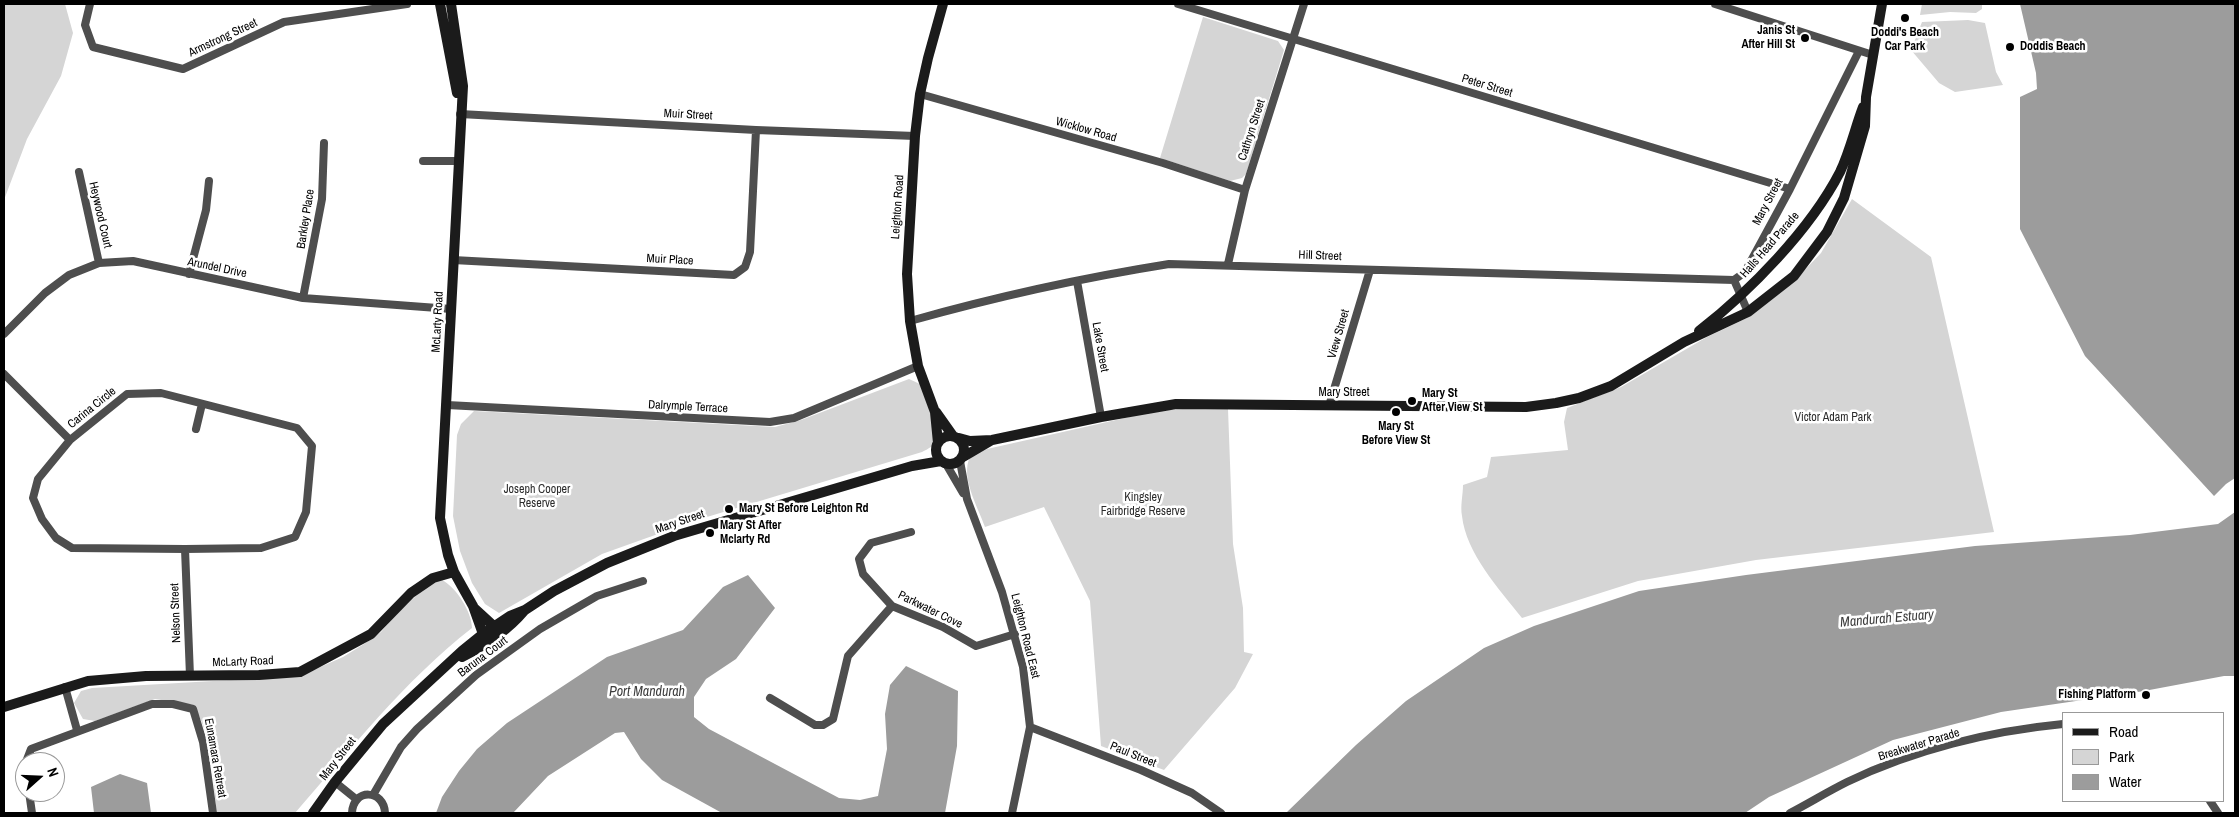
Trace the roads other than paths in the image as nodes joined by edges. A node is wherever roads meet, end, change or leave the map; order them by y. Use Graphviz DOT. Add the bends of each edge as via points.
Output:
graph roads {
  1 [pos="90,4"];
  2 [pos="407,4"];
  3 [pos="440,4"];
  4 [pos="451,4"];
  5 [pos="943,4"];
  6 [pos="1178,4"];
  7 [pos="1304,4"];
  8 [pos="1715,4"];
  9 [pos="1882,4"];
  10 [pos="1293,40"];
  11 [pos="1859,51"];
  12 [pos="1873,55"];
  13 [pos="920,94"];
  14 [pos="1866,97"];
  15 [pos="460,114"];
  16 [pos="756,130"];
  17 [pos="915,136"];
  18 [pos="324,143"];
  19 [pos="423,161"];
  20 [pos="459,161"];
  21 [pos="79,172"];
  22 [pos="210,181"];
  23 [pos="1790,189"];
  24 [pos="1245,190"];
  25 [pos="454,260"];
  26 [pos="99,263"];
  27 [pos="1228,264"];
  28 [pos="1370,270"];
  29 [pos="189,274"];
  30 [pos="1734,280"];
  31 [pos="1077,282"];
  32 [pos="1740,296"];
  33 [pos="303,298"];
  34 [pos="451,309"];
  35 [pos="1748,312"];
  36 [pos="910,321"];
  37 [pos="4,334"];
  38 [pos="1684,342"];
  39 [pos="918,366"];
  40 [pos="4,374"];
  41 [pos="202,404"];
  42 [pos="447,405"];
  43 [pos="1329,406"];
  44 [pos="935,412"];
  45 [pos="1101,417"];
  46 [pos="196,429"];
  47 [pos="956,437"];
  48 [pos="70,440"];
  49 [pos="992,440"];
  50 [pos="937,446"];
  51 [pos="962,459"];
  52 [pos="944,463"];
  53 [pos="912,466"];
  54 [pos="967,499"];
  55 [pos="911,532"];
  56 [pos="185,549"];
  57 [pos="454,572"];
  58 [pos="642,581"];
  59 [pos="472,606"];
  60 [pos="892,606"];
  61 [pos="498,629"];
  62 [pos="1014,634"];
  63 [pos="486,637"];
  64 [pos="190,676"];
  65 [pos="64,687"];
  66 [pos="770,698"];
  67 [pos="4,707"];
  68 [pos="2062,724"];
  69 [pos="1030,727"];
  70 [pos="78,730"];
  71 [pos="30,752"];
  72 [pos="335,782"];
  73 [pos="373,795"];
  74 [pos="356,799"];
  75 [pos="2211,802"];
  76 [pos="213,813"];
  77 [pos="312,813"];
  78 [pos="352,813"];
  79 [pos="385,813"];
  80 [pos="1012,813"];
  81 [pos="1222,813"];
  82 [pos="1790,813"];
  83 [pos="2218,813"];
  1 -- 2 [label="street, Armstrong Street" via="85,25 94,47 183,69 284,22"];
  3 -- 15 [label="street, McLarty Road"];
  4 -- 15 [label="street, McLarty Road" via="463,86"];
  5 -- 13 [label="street, Leighton Road"];
  6 -- 10 [label="street, Peter Street"];
  7 -- 10 [label="street, Cathryn Street"];
  8 -- 11 [label="street"];
  9 -- 12 [label="street, Halls Head Parade"];
  10 -- 23 [label="street, Peter Street"];
  10 -- 24 [label="street, Cathryn Street"];
  11 -- 12 [label="street"];
  11 -- 23 [label="street, Mary Street"];
  12 -- 14 [label="street, Halls Head Parade"];
  13 -- 17 [label="street, Leighton Road"];
  13 -- 24 [label="street, Wicklow Road" via="1163,163"];
  14 -- 32 [label="street, Halls Head Parade" via="1846,157 1826,194 1770,266"];
  14 -- 35 [label="street, Halls Head Parade" via="1865,126 1856,162 1844,198 1827,232 1794,276"];
  15 -- 16 [label="street, Muir Street"];
  15 -- 20 [label="street, McLarty Road"];
  16 -- 17 [label="street, Muir Street"];
  16 -- 25 [label="street, Muir Place" via="750,252 745,267 734,275"];
  17 -- 36 [label="street, Leighton Road" via="907,274"];
  18 -- 33 [label="street, Barkley Place" via="322,200"];
  19 -- 20 [label="street"];
  20 -- 25 [label="street, McLarty Road"];
  21 -- 26 [label="street, Heywood Court"];
  22 -- 29 [label="street"];
  23 -- 30 [label="street, Mary Street" via="1745,272"];
  24 -- 27 [label="street, Cathryn Street"];
  25 -- 34 [label="street, McLarty Road"];
  26 -- 29 [label="street, Arundel Drive" via="133,261"];
  26 -- 37 [label="street, Arundel Drive" via="69,275 45,293"];
  27 -- 28 [label="street, Hill Street"];
  27 -- 31 [label="street, Hill Street" via="1169,264"];
  28 -- 30 [label="street, Hill Street"];
  28 -- 43 [label="street, View Street"];
  29 -- 33 [label="street, Arundel Drive"];
  30 -- 32 [label="street"];
  31 -- 36 [label="street, Hill Street" via="992,298"];
  31 -- 45 [label="street, Lake Street"];
  32 -- 35 [label="street, Halls Head Parade"];
  32 -- 38 [label="street, Mary Street"];
  33 -- 34 [label="street, Arundel Drive"];
  34 -- 42 [label="street, McLarty Road"];
  35 -- 38 [label="street, Mary Street"];
  36 -- 39 [label="street, Leighton Road"];
  38 -- 43 [label="street, Mary Street" via="1611,386 1556,403 1526,406"];
  39 -- 42 [label="street, Dalrymple Terrace" via="794,418 770,422"];
  39 -- 44 [label="street, Leighton Road"];
  40 -- 48 [label="street"];
  41 -- 46 [label="street"];
  41 -- 48 [label="street, Carina Circle" via="161,393 127,394"];
  41 -- 56 [label="street, Carina Circle" via="297,428 312,446 306,512 295,537 261,548"];
  42 -- 57 [label="street, McLarty Road" via="440,518"];
  43 -- 45 [label="street, Mary Street" via="1176,404"];
  44 -- 47 [label="street, Leighton Road"];
  44 -- 50 [label="street, Leighton Road"];
  45 -- 49 [label="street, Mary Street"];
  47 -- 49 [label="street, Mary Street"];
  47 -- 50 [label="street, Mary Street" via="944,437"];
  47 -- 51 [label="street" via="964,446"];
  48 -- 56 [label="street, Carina Circle" via="38,479 33,498 42,519 56,538 72,548"];
  49 -- 51 [label="street, Mary Street"];
  50 -- 52 [label="street" via="937,456"];
  50 -- 53 [label="street, Mary Street" via="929,456"];
  51 -- 52 [label="street, Mary Street" via="954,464"];
  51 -- 54 [label="street, Leighton Road East"];
  52 -- 53 [label="street, Mary Street"];
  52 -- 54 [label="street, Leighton Road East"];
  53 -- 61 [label="street, Mary Street" via="666,539 607,563 554,591 525,610 515,622"];
  54 -- 62 [label="street, Leighton Road East"];
  55 -- 60 [label="street, Parkwater Cove" via="871,543 859,559 863,574"];
  56 -- 64 [label="street, Nelson Street"];
  57 -- 59 [label="street, McLarty Road"];
  57 -- 64 [label="street, McLarty Road" via="433,578 411,593 371,634 300,672"];
  58 -- 73 [label="street, Baruna Court" via="597,596 540,629 476,675 401,747"];
  59 -- 61 [label="street, McLarty Road"];
  59 -- 63 [label="street, McLarty Road"];
  60 -- 62 [label="street, Parkwater Cove" via="943,627 976,646"];
  60 -- 66 [label="street" via="848,656 833,720 815,725"];
  61 -- 63 [label="street, Mary Street"];
  62 -- 69 [label="street, Leighton Road East" via="1023,667"];
  63 -- 72 [label="street, Mary Street" via="452,661 383,724"];
  64 -- 65 [label="street, McLarty Road" via="88,680"];
  65 -- 67 [label="street, McLarty Road"];
  65 -- 70 [label="street"];
  68 -- 82 [label="street, Breakwater Parade" via="1943,747 1901,760 1847,782"];
  69 -- 80 [label="street, Leighton Road East"];
  69 -- 81 [label="street, Paul Street" via="1141,770 1192,793"];
  70 -- 71 [label="street, Eunamara Retreat"];
  70 -- 76 [label="street, Eunamara Retreat" via="152,704 173,704 193,709 203,742"];
  72 -- 74 [label="street"];
  72 -- 77 [label="street, Mary Street"];
  73 -- 74 [label="street" via="364,794"];
  73 -- 79 [label="street" via="380,799"];
  74 -- 78 [label="street"];
  75 -- 83 [label="street"];
}
